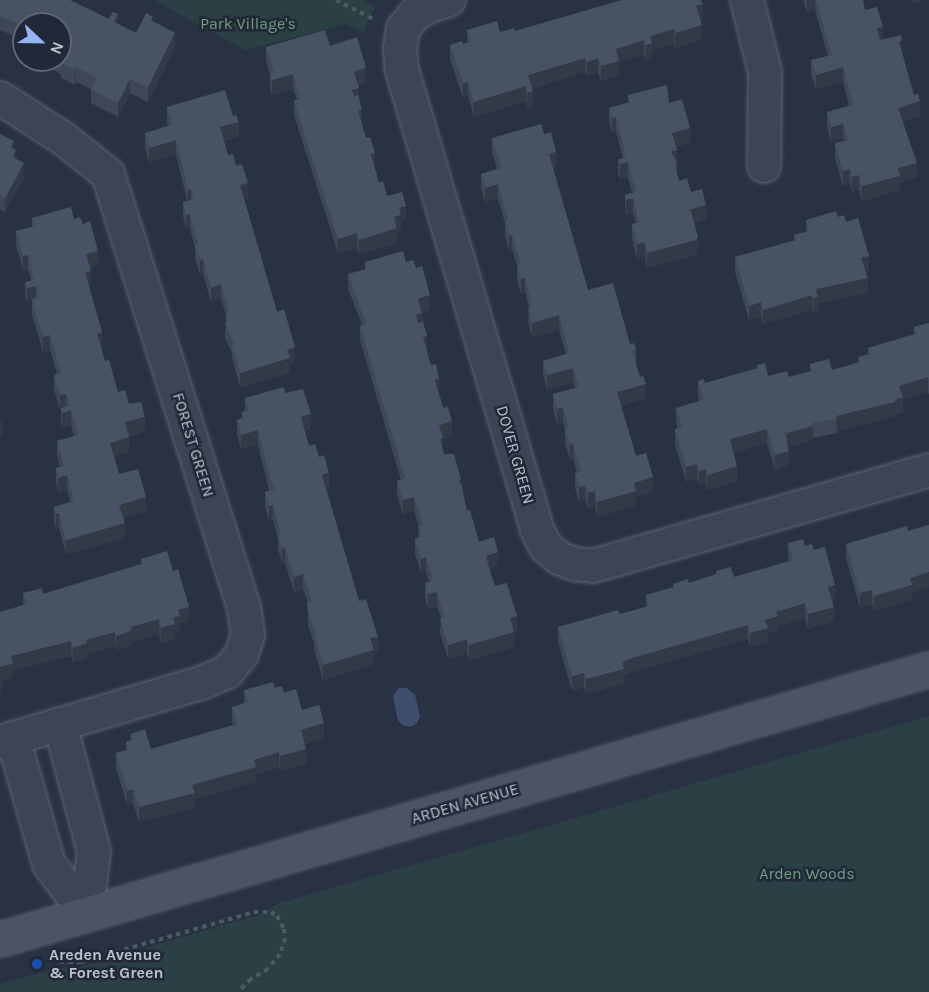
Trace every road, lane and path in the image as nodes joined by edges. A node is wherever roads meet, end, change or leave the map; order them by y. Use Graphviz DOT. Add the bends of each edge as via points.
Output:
graph roads {
  1 [pos="336,0"];
  2 [pos="449,0"];
  3 [pos="747,0"];
  4 [pos="376,20"];
  5 [pos="0,98"];
  6 [pos="764,166"];
  7 [pos="929,470"];
  8 [pos="929,669"];
  9 [pos="60,724"];
  10 [pos="7,740"];
  11 [pos="86,914"];
  12 [pos="0,939"];
  13 [pos="59,962"];
  14 [pos="238,992"];
  1 -- 4 [label="path"];
  2 -- 7 [label="street, DOVER GREEN" via="414,15 403,28 402,70 537,530 546,547 559,558 593,566"];
  3 -- 6 [label="street" via="765,72"];
  5 -- 9 [label="street, FOREST GREEN" via="64,139 108,174 240,597 248,635 242,654 226,672"];
  8 -- 11 [label="street, ARDEN AVENUE"];
  9 -- 10 [label="street, FOREST GREEN"];
  9 -- 11 [label="street" via="94,852"];
  10 -- 11 [label="street, FOREST GREEN" via="49,864"];
  11 -- 12 [label="street, ARDEN AVENUE"];
  13 -- 14 [label="path" via="81,962 254,912 272,912 284,929 280,954 268,969"];
}
